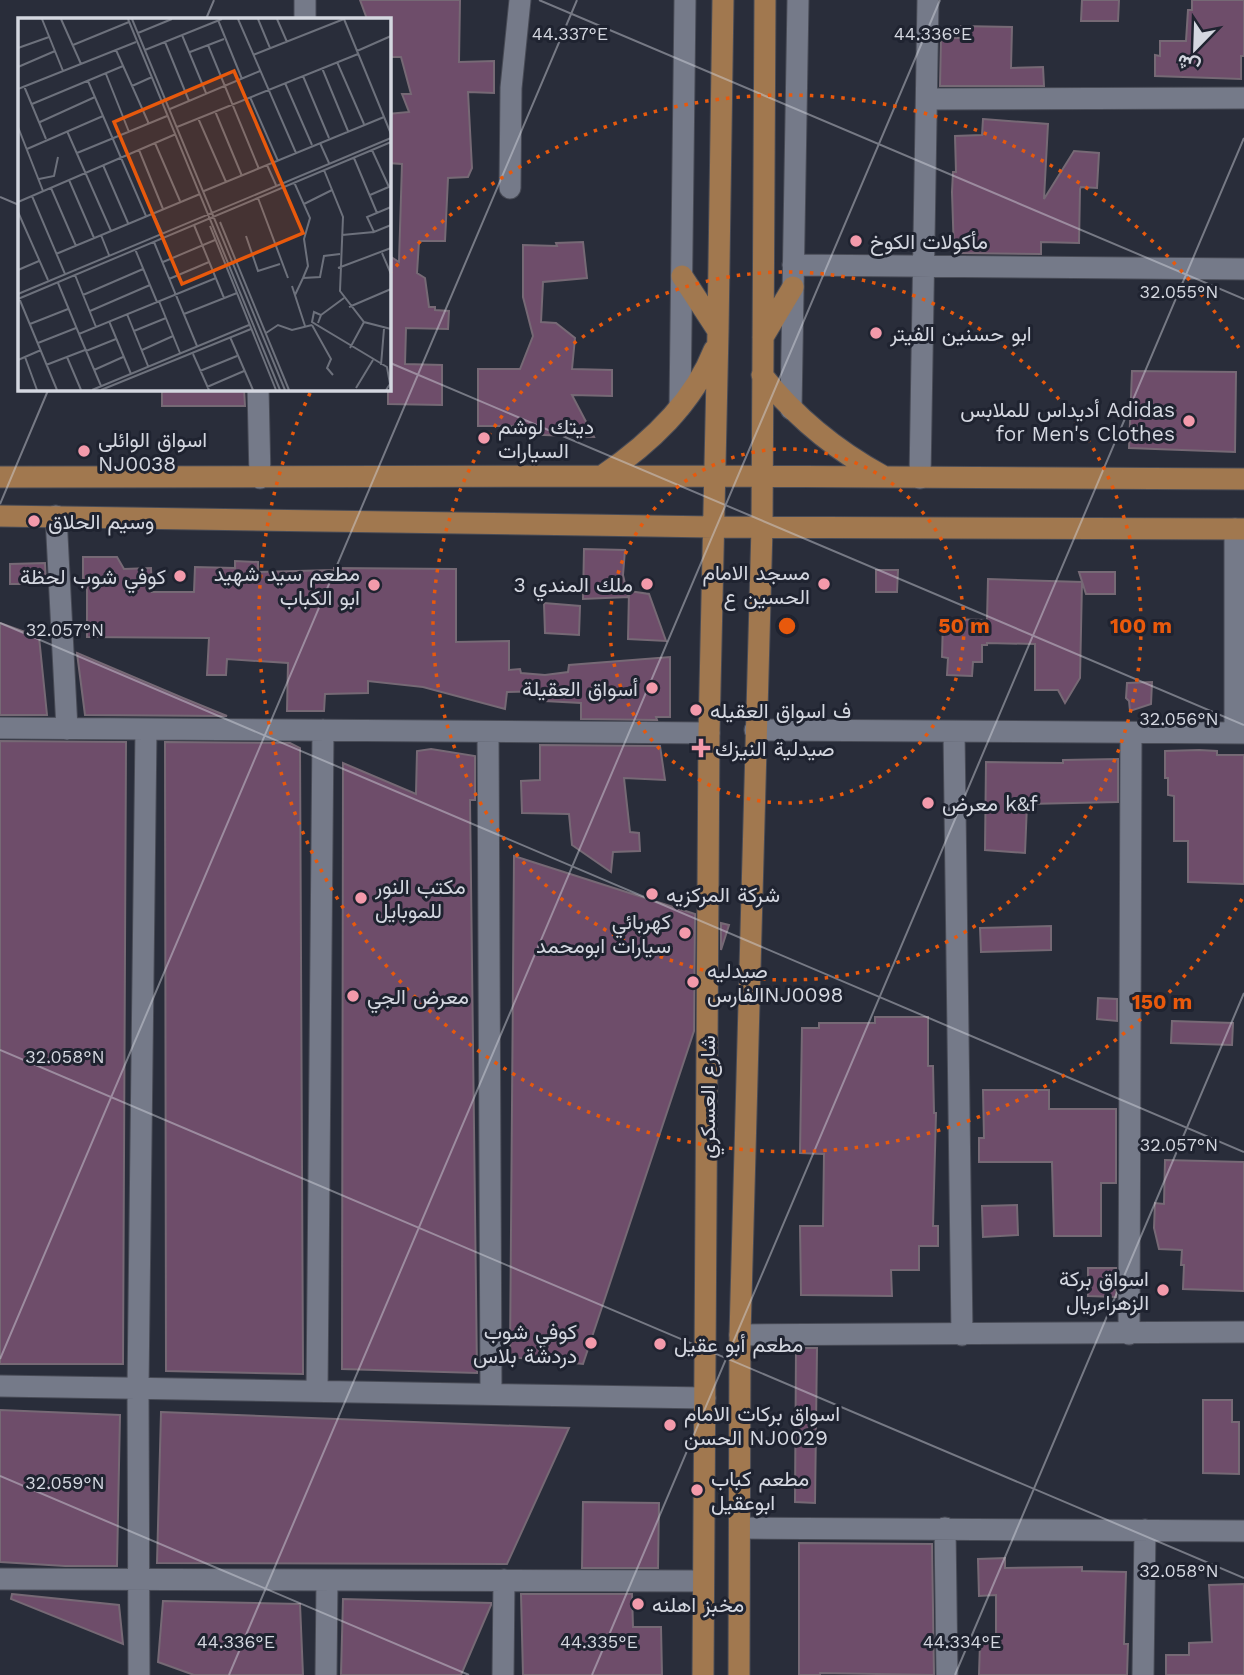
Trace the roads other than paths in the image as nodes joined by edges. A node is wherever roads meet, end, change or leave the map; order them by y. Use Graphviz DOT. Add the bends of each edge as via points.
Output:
graph roads {
  1 [pos="305,0"];
  2 [pos="520,0"];
  3 [pos="685,0"];
  4 [pos="723,0"];
  5 [pos="765,0"];
  6 [pos="798,0"];
  7 [pos="928,0"];
  8 [pos="305,18"];
  9 [pos="1244,98"];
  10 [pos="926,99"];
  11 [pos="510,188"];
  12 [pos="793,265"];
  13 [pos="924,267"];
  14 [pos="1244,269"];
  15 [pos="682,276"];
  16 [pos="793,286"];
  17 [pos="718,336"];
  18 [pos="762,339"];
  19 [pos="762,375"];
  20 [pos="258,390"];
  21 [pos="680,407"];
  22 [pos="790,409"];
  23 [pos="602,476"];
  24 [pos="715,476"];
  25 [pos="0,477"];
  26 [pos="762,477"];
  27 [pos="260,478"];
  28 [pos="888,478"];
  29 [pos="920,478"];
  30 [pos="1244,479"];
  31 [pos="0,516"];
  32 [pos="56,516"];
  33 [pos="713,527"];
  34 [pos="762,527"];
  35 [pos="1240,529"];
  36 [pos="0,728"];
  37 [pos="67,729"];
  38 [pos="146,729"];
  39 [pos="323,730"];
  40 [pos="755,730"];
  41 [pos="488,732"];
  42 [pos="954,732"];
  43 [pos="709,733"];
  44 [pos="1132,733"];
  45 [pos="1240,733"];
  46 [pos="1244,1332"];
  47 [pos="1129,1334"];
  48 [pos="740,1335"];
  49 [pos="962,1335"];
  50 [pos="0,1386"];
  51 [pos="138,1388"];
  52 [pos="317,1391"];
  53 [pos="491,1393"];
  54 [pos="705,1398"];
  55 [pos="740,1528"];
  56 [pos="945,1528"];
  57 [pos="1145,1530"];
  58 [pos="1244,1531"];
  59 [pos="0,1579"];
  60 [pos="139,1580"];
  61 [pos="504,1580"];
  62 [pos="327,1581"];
  63 [pos="704,1581"];
  64 [pos="139,1675"];
  65 [pos="326,1675"];
  66 [pos="503,1675"];
  67 [pos="703,1675"];
  68 [pos="739,1675"];
  69 [pos="947,1675"];
  70 [pos="1143,1675"];
  1 -- 8 [label="street"];
  2 -- 11 [label="street" via="511,88"];
  3 -- 15 [label="street"];
  4 -- 17 [label="main road, شارع العسكري"];
  5 -- 18 [label="main road, شارع العسكري"];
  6 -- 12 [label="street"];
  7 -- 10 [label="street"];
  9 -- 10 [label="street"];
  10 -- 13 [label="street"];
  12 -- 13 [label="street"];
  12 -- 16 [label="street"];
  13 -- 14 [label="street"];
  13 -- 29 [label="street"];
  15 -- 17 [label="main road"];
  15 -- 21 [label="street"];
  16 -- 18 [label="main road"];
  16 -- 22 [label="street"];
  17 -- 21 [label="main road" via="707,368"];
  17 -- 24 [label="main road, شارع العسكري"];
  18 -- 19 [label="main road, شارع العسكري"];
  19 -- 22 [label="main road"];
  19 -- 26 [label="main road, شارع العسكري"];
  20 -- 27 [label="street"];
  21 -- 23 [label="main road" via="650,439"];
  22 -- 28 [label="main road" via="827,441"];
  23 -- 24 [label="main road"];
  23 -- 27 [label="main road"];
  24 -- 26 [label="main road"];
  24 -- 33 [label="main road, شارع العسكري"];
  25 -- 27 [label="main road"];
  26 -- 28 [label="main road"];
  26 -- 34 [label="main road, شارع العسكري"];
  28 -- 29 [label="main road"];
  29 -- 30 [label="main road"];
  31 -- 32 [label="main road"];
  32 -- 33 [label="main road"];
  32 -- 37 [label="street"];
  33 -- 34 [label="main road"];
  33 -- 43 [label="main road, شارع العسكري"];
  34 -- 35 [label="main road"];
  34 -- 40 [label="main road, شارع العسكري"];
  35 -- 45 [label="street"];
  36 -- 37 [label="street"];
  37 -- 38 [label="street"];
  38 -- 39 [label="street"];
  38 -- 51 [label="street"];
  39 -- 41 [label="street"];
  39 -- 52 [label="street"];
  40 -- 42 [label="street"];
  40 -- 48 [label="main road, شارع العسكري"];
  41 -- 43 [label="street"];
  41 -- 53 [label="street"];
  42 -- 44 [label="street"];
  42 -- 49 [label="street"];
  43 -- 54 [label="main road, شارع العسكري"];
  44 -- 45 [label="street"];
  44 -- 47 [label="street"];
  46 -- 47 [label="street"];
  47 -- 49 [label="street"];
  48 -- 49 [label="street"];
  48 -- 55 [label="main road, شارع العسكري"];
  50 -- 51 [label="street"];
  51 -- 52 [label="street"];
  51 -- 60 [label="street"];
  52 -- 53 [label="street"];
  53 -- 54 [label="street"];
  54 -- 63 [label="main road, شارع العسكري"];
  55 -- 56 [label="street"];
  55 -- 68 [label="main road, شارع العسكري"];
  56 -- 57 [label="street"];
  56 -- 69 [label="street"];
  57 -- 58 [label="street"];
  57 -- 70 [label="street"];
  59 -- 60 [label="street"];
  60 -- 62 [label="street"];
  60 -- 64 [label="street"];
  61 -- 62 [label="street"];
  61 -- 63 [label="street"];
  61 -- 66 [label="street"];
  62 -- 65 [label="street"];
  63 -- 67 [label="main road, شارع العسكري"];
}
